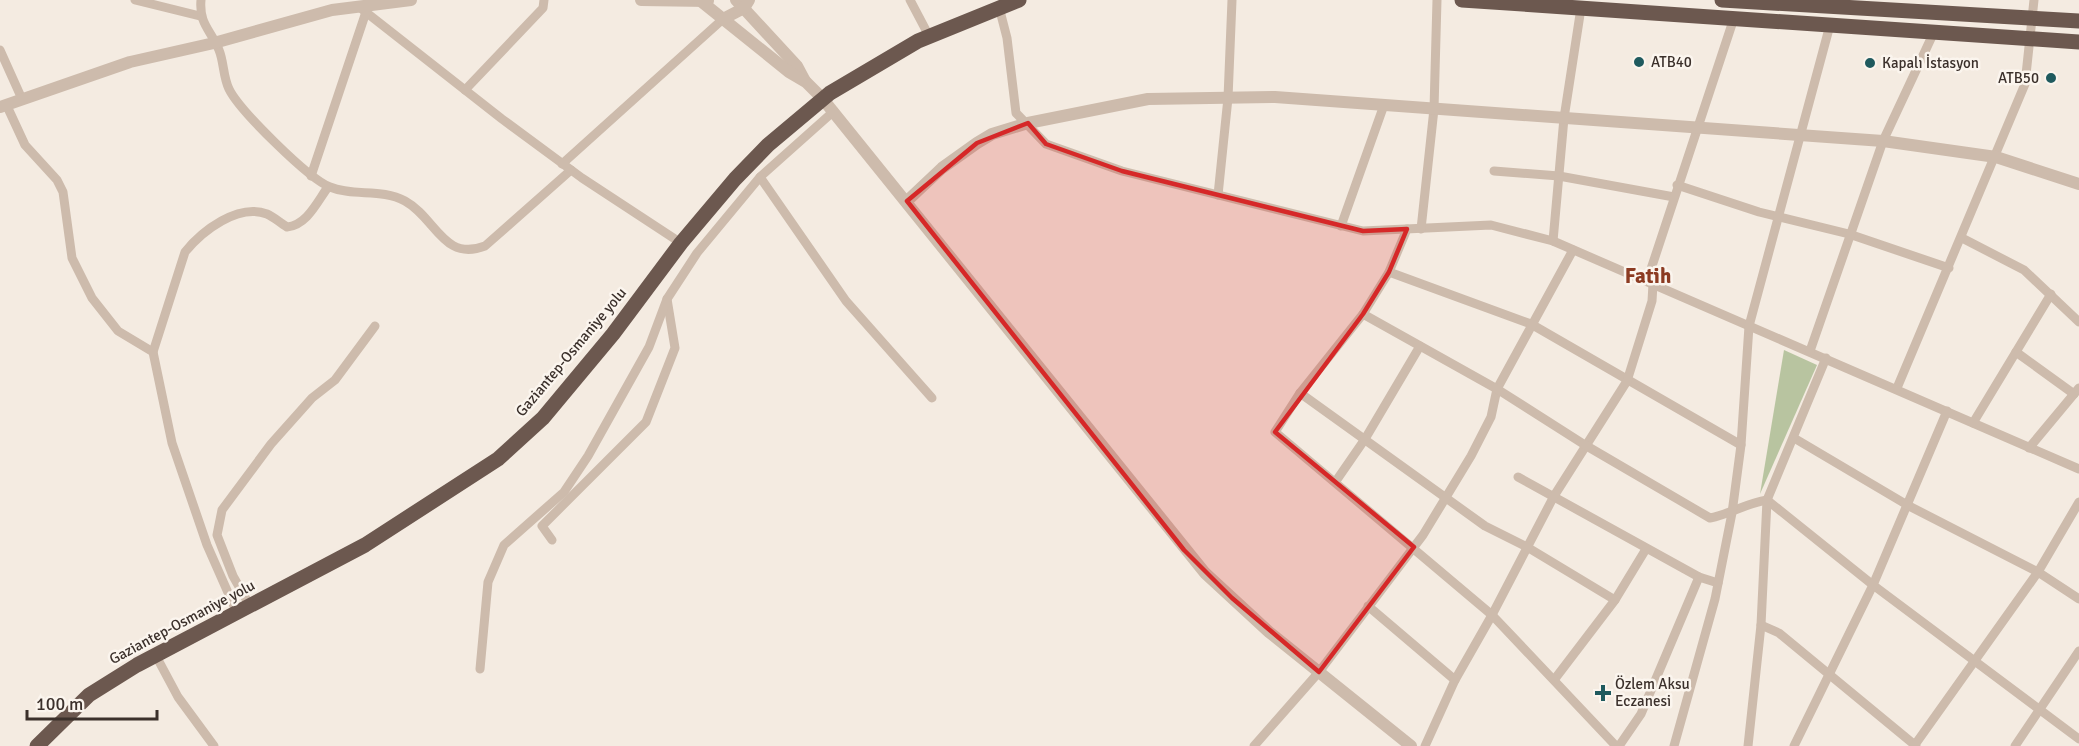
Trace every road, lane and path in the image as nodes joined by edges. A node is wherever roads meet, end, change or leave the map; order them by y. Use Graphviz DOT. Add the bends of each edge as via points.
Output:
graph roads {
  1 [pos="135,0"];
  2 [pos="201,0"];
  3 [pos="411,0"];
  4 [pos="544,0"];
  5 [pos="640,0"];
  6 [pos="910,0"];
  7 [pos="1031,0"];
  8 [pos="1232,0"];
  9 [pos="1437,0"];
  10 [pos="1462,0"];
  11 [pos="1722,0"];
  12 [pos="2034,0"];
  13 [pos="383,1"];
  14 [pos="678,1"];
  15 [pos="707,1"];
  16 [pos="743,3"];
  17 [pos="1009,3"];
  18 [pos="1840,4"];
  19 [pos="1581,8"];
  20 [pos="362,9"];
  21 [pos="200,16"];
  22 [pos="1734,18"];
  23 [pos="2031,18"];
  24 [pos="723,19"];
  25 [pos="2079,21"];
  26 [pos="1830,25"];
  27 [pos="1934,32"];
  28 [pos="929,36"];
  29 [pos="2030,40"];
  30 [pos="2079,42"];
  31 [pos="214,43"];
  32 [pos="0,50"];
  33 [pos="806,82"];
  34 [pos="465,90"];
  35 [pos="822,98"];
  36 [pos="1228,98"];
  37 [pos="22,99"];
  38 [pos="1384,105"];
  39 [pos="3,106"];
  40 [pos="1434,109"];
  41 [pos="834,111"];
  42 [pos="1564,118"];
  43 [pos="1028,123"];
  44 [pos="1697,128"];
  45 [pos="1798,136"];
  46 [pos="1883,141"];
  47 [pos="1996,157"];
  48 [pos="562,164"];
  49 [pos="571,170"];
  50 [pos="1494,171"];
  51 [pos="311,176"];
  52 [pos="1559,176"];
  53 [pos="760,177"];
  54 [pos="2079,184"];
  55 [pos="1677,185"];
  56 [pos="328,187"];
  57 [pos="1218,195"];
  58 [pos="1674,197"];
  59 [pos="908,201"];
  60 [pos="1778,217"];
  61 [pos="1341,226"];
  62 [pos="1407,229"];
  63 [pos="1421,229"];
  64 [pos="1849,234"];
  65 [pos="1962,238"];
  66 [pos="1553,242"];
  67 [pos="681,243"];
  68 [pos="1573,250"];
  69 [pos="1949,268"];
  70 [pos="1389,272"];
  71 [pos="1653,284"];
  72 [pos="2051,294"];
  73 [pos="667,298"];
  74 [pos="1363,314"];
  75 [pos="2079,322"];
  76 [pos="1531,324"];
  77 [pos="375,326"];
  78 [pos="1749,326"];
  79 [pos="1420,346"];
  80 [pos="1809,351"];
  81 [pos="153,352"];
  82 [pos="2016,352"];
  83 [pos="1826,358"];
  84 [pos="1627,381"];
  85 [pos="1897,388"];
  86 [pos="1497,389"];
  87 [pos="2076,391"];
  88 [pos="1300,393"];
  89 [pos="932,398"];
  90 [pos="1947,411"];
  91 [pos="1973,423"];
  92 [pos="1794,438"];
  93 [pos="1365,439"];
  94 [pos="1585,445"];
  95 [pos="1741,445"];
  96 [pos="2029,448"];
  97 [pos="2079,469"];
  98 [pos="1518,477"];
  99 [pos="1336,481"];
  100 [pos="1554,496"];
  101 [pos="1446,498"];
  102 [pos="1767,500"];
  103 [pos="2079,502"];
  104 [pos="1909,506"];
  105 [pos="1732,513"];
  106 [pos="552,540"];
  107 [pos="1414,547"];
  108 [pos="1527,547"];
  109 [pos="1646,549"];
  110 [pos="2038,572"];
  111 [pos="1699,577"];
  112 [pos="1718,583"];
  113 [pos="1874,585"];
  114 [pos="2079,599"];
  115 [pos="1615,600"];
  116 [pos="1368,606"];
  117 [pos="244,610"];
  118 [pos="1492,615"];
  119 [pos="1761,625"];
  120 [pos="2079,651"];
  121 [pos="155,654"];
  122 [pos="1976,661"];
  123 [pos="480,669"];
  124 [pos="1319,672"];
  125 [pos="1831,675"];
  126 [pos="1455,680"];
  127 [pos="1554,680"];
  128 [pos="2040,710"];
  129 [pos="2079,739"];
  130 [pos="37,746"];
  131 [pos="214,746"];
  132 [pos="1254,746"];
  133 [pos="1411,746"];
  134 [pos="1425,746"];
  135 [pos="1618,746"];
  136 [pos="1674,746"];
  137 [pos="1748,746"];
  138 [pos="1794,746"];
  139 [pos="1915,746"];
  140 [pos="2015,746"];
  1 -- 21 [label="street"];
  2 -- 21 [label="street"];
  3 -- 13 [label="street"];
  4 -- 34 [label="street" via="543,8"];
  5 -- 14 [label="street"];
  6 -- 28 [label="street"];
  7 -- 17 [label="highway, Gaziantep-Osmaniye yolu"];
  8 -- 36 [label="street"];
  9 -- 40 [label="street"];
  10 -- 19 [label="highway"];
  11 -- 18 [label="highway"];
  12 -- 23 [label="street"];
  13 -- 20 [label="street"];
  14 -- 15 [label="street"];
  15 -- 24 [label="street"];
  16 -- 24 [label="street"];
  16 -- 33 [label="street"];
  17 -- 28 [label="highway, Gaziantep-Osmaniye yolu"];
  17 -- 43 [label="street" via="1007,38 1016,113"];
  18 -- 23 [label="highway"];
  19 -- 22 [label="highway"];
  19 -- 42 [label="street"];
  20 -- 31 [label="street" via="332,10"];
  20 -- 34 [label="street"];
  20 -- 51 [label="street"];
  21 -- 31 [label="street"];
  22 -- 26 [label="highway"];
  22 -- 44 [label="street"];
  23 -- 25 [label="highway"];
  23 -- 29 [label="street"];
  24 -- 33 [label="street"];
  24 -- 48 [label="street"];
  26 -- 27 [label="highway"];
  26 -- 45 [label="street"];
  27 -- 29 [label="highway"];
  27 -- 46 [label="street"];
  28 -- 35 [label="highway, Gaziantep-Osmaniye yolu"];
  29 -- 30 [label="highway"];
  29 -- 47 [label="street" via="2025,84"];
  31 -- 37 [label="street" via="130,62"];
  31 -- 51 [label="street" via="225,80 236,100"];
  32 -- 37 [label="street"];
  33 -- 35 [label="street"];
  34 -- 48 [label="street"];
  35 -- 41 [label="street"];
  35 -- 67 [label="highway, Gaziantep-Osmaniye yolu" via="760,153"];
  36 -- 38 [label="street" via="1275,97"];
  36 -- 43 [label="street" via="1148,99"];
  36 -- 57 [label="street"];
  37 -- 39 [label="street"];
  38 -- 40 [label="street"];
  38 -- 61 [label="street"];
  39 -- 81 [label="street" via="25,145 63,192 72,258 92,298 118,331"];
  40 -- 42 [label="street"];
  40 -- 63 [label="street"];
  41 -- 53 [label="street"];
  41 -- 59 [label="street"];
  42 -- 44 [label="street"];
  42 -- 52 [label="street"];
  43 -- 57 [label="street" via="1046,144 1122,171"];
  43 -- 59 [label="street" via="976,143 942,168"];
  44 -- 45 [label="street"];
  44 -- 55 [label="street"];
  45 -- 46 [label="street"];
  45 -- 60 [label="street"];
  46 -- 47 [label="street"];
  46 -- 64 [label="street"];
  47 -- 54 [label="street"];
  47 -- 65 [label="street"];
  48 -- 49 [label="street"];
  49 -- 56 [label="street" via="494,240 467,250 445,241 423,215 403,200 381,193 344,192"];
  49 -- 67 [label="street"];
  50 -- 52 [label="street"];
  51 -- 56 [label="street"];
  52 -- 58 [label="street"];
  52 -- 66 [label="street"];
  53 -- 73 [label="street" via="697,253"];
  53 -- 89 [label="street" via="846,301"];
  55 -- 58 [label="street"];
  55 -- 60 [label="street"];
  56 -- 81 [label="street" via="306,217 294,226 246,212 214,225 193,242 185,252"];
  57 -- 61 [label="street"];
  58 -- 71 [label="street" via="1650,272"];
  59 -- 124 [label="street" via="1184,550 1232,598"];
  60 -- 64 [label="street"];
  60 -- 78 [label="street"];
  61 -- 62 [label="street" via="1363,231"];
  62 -- 63 [label="street"];
  62 -- 70 [label="street"];
  63 -- 66 [label="street" via="1491,225"];
  64 -- 69 [label="street"];
  64 -- 80 [label="street"];
  65 -- 69 [label="street"];
  65 -- 72 [label="street" via="2024,270"];
  66 -- 68 [label="street"];
  67 -- 117 [label="highway, Gaziantep-Osmaniye yolu" via="543,418 498,459 365,545"];
  68 -- 71 [label="street"];
  68 -- 76 [label="street"];
  69 -- 85 [label="street"];
  70 -- 74 [label="street"];
  70 -- 76 [label="street"];
  71 -- 78 [label="street"];
  71 -- 84 [label="street" via="1652,301"];
  72 -- 75 [label="street"];
  72 -- 82 [label="street"];
  73 -- 106 [label="street" via="675,348 646,422 542,526"];
  73 -- 123 [label="street" via="649,347 588,456 564,492 504,545 488,582"];
  74 -- 79 [label="street"];
  74 -- 88 [label="street"];
  76 -- 84 [label="street"];
  76 -- 86 [label="street"];
  77 -- 117 [label="street" via="335,380 312,398 271,444 222,510 217,535"];
  78 -- 80 [label="street"];
  78 -- 95 [label="street"];
  79 -- 86 [label="street"];
  79 -- 93 [label="street"];
  80 -- 83 [label="street"];
  81 -- 117 [label="street" via="172,443 207,545"];
  82 -- 87 [label="street"];
  82 -- 91 [label="street"];
  83 -- 85 [label="street"];
  83 -- 92 [label="street"];
  84 -- 94 [label="street"];
  84 -- 95 [label="street"];
  85 -- 90 [label="street"];
  86 -- 94 [label="street"];
  86 -- 101 [label="street" via="1491,417"];
  87 -- 96 [label="street"];
  88 -- 93 [label="street"];
  88 -- 99 [label="street" via="1275,432"];
  90 -- 91 [label="street"];
  90 -- 104 [label="street"];
  91 -- 96 [label="street"];
  92 -- 102 [label="street"];
  92 -- 104 [label="street"];
  93 -- 99 [label="street"];
  93 -- 101 [label="street"];
  94 -- 100 [label="street"];
  94 -- 105 [label="street" via="1710,518"];
  95 -- 105 [label="street"];
  96 -- 97 [label="street"];
  98 -- 100 [label="street"];
  99 -- 107 [label="street"];
  100 -- 108 [label="street"];
  100 -- 109 [label="street"];
  101 -- 107 [label="street"];
  101 -- 108 [label="street"];
  102 -- 105 [label="street" via="1751,502"];
  102 -- 113 [label="street"];
  102 -- 119 [label="street"];
  103 -- 110 [label="street"];
  104 -- 110 [label="street"];
  104 -- 113 [label="street"];
  105 -- 112 [label="street"];
  107 -- 116 [label="street"];
  107 -- 118 [label="street"];
  108 -- 115 [label="street"];
  108 -- 118 [label="street"];
  109 -- 111 [label="street"];
  109 -- 115 [label="street"];
  110 -- 114 [label="street"];
  110 -- 122 [label="street"];
  111 -- 112 [label="street"];
  111 -- 135 [label="street" via="1641,714"];
  112 -- 136 [label="street"];
  113 -- 122 [label="street"];
  113 -- 125 [label="street"];
  115 -- 127 [label="street"];
  116 -- 124 [label="street"];
  116 -- 126 [label="street"];
  117 -- 121 [label="highway, Gaziantep-Osmaniye yolu"];
  118 -- 126 [label="street"];
  118 -- 127 [label="street"];
  119 -- 125 [label="street" via="1779,633"];
  119 -- 137 [label="street"];
  120 -- 128 [label="street"];
  121 -- 130 [label="highway, Gaziantep-Osmaniye yolu" via="89,695"];
  121 -- 131 [label="street" via="178,697"];
  122 -- 128 [label="street"];
  122 -- 139 [label="street"];
  124 -- 132 [label="street"];
  124 -- 133 [label="street"];
  125 -- 138 [label="street"];
  125 -- 139 [label="street"];
  126 -- 134 [label="street"];
  127 -- 135 [label="street"];
  128 -- 129 [label="street"];
  128 -- 140 [label="street"];
}
